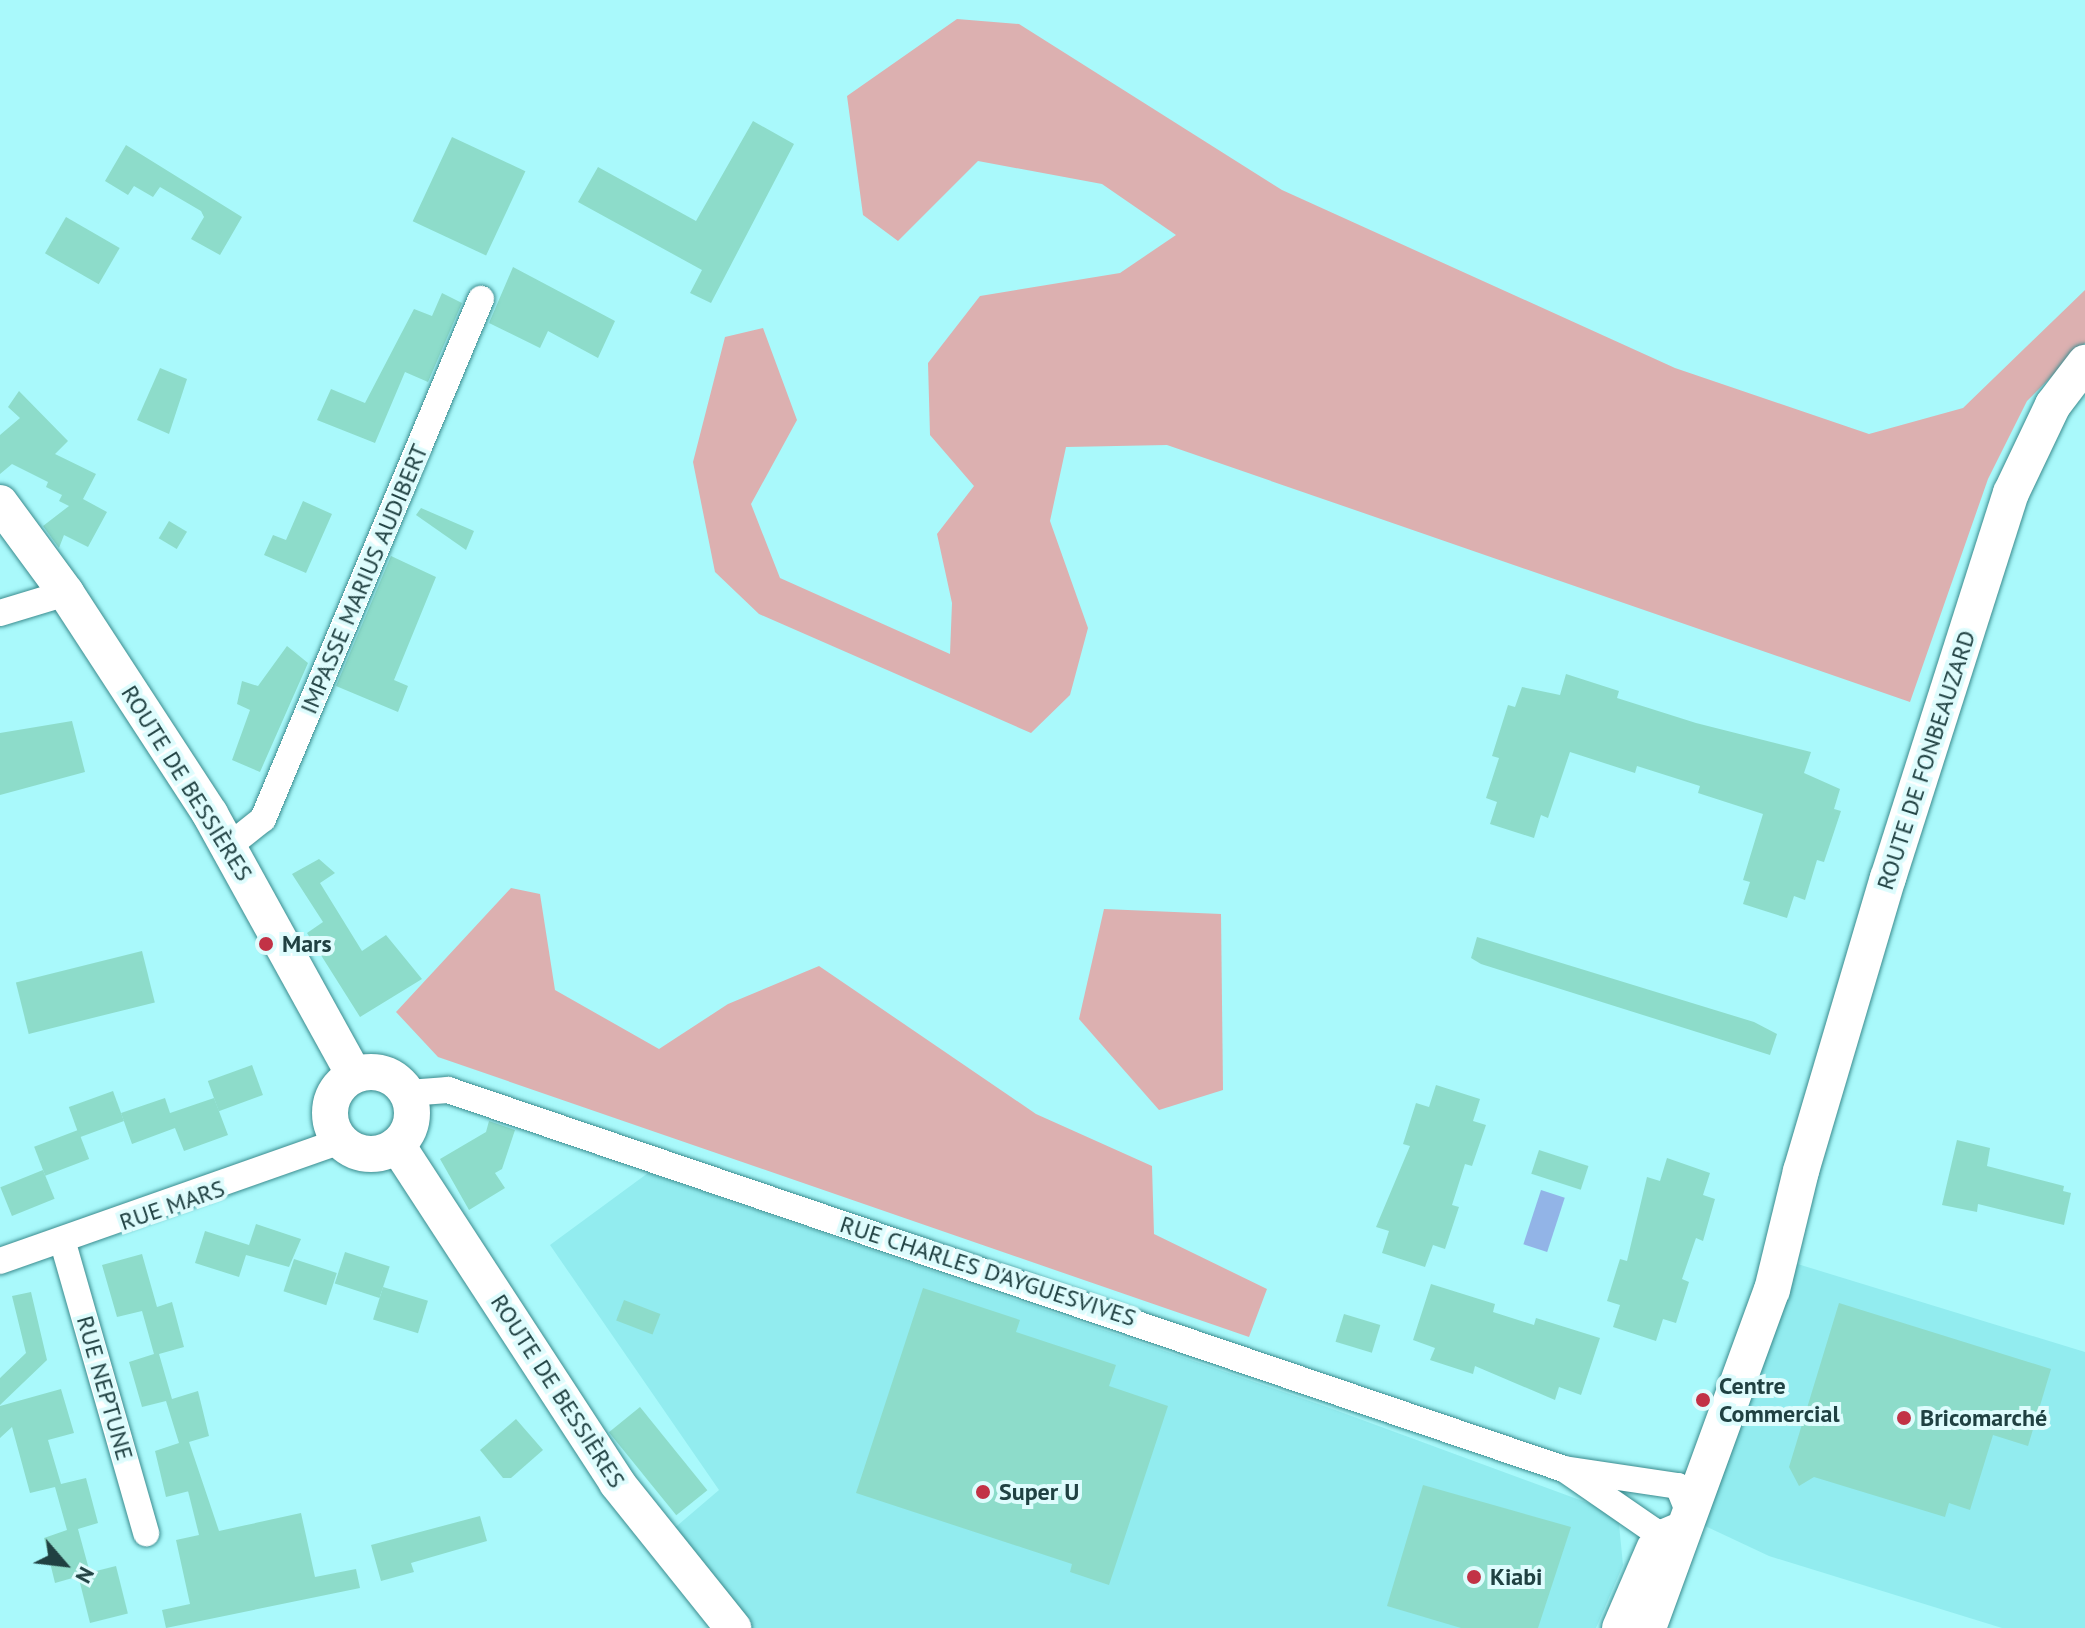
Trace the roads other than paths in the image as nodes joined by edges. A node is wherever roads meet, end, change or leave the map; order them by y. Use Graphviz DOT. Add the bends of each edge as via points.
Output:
graph roads {
  1 [pos="481,299"];
  2 [pos="2085,363"];
  3 [pos="0,503"];
  4 [pos="66,593"];
  5 [pos="0,613"];
  6 [pos="229,846"];
  7 [pos="354,1075"];
  8 [pos="408,1093"];
  9 [pos="341,1141"];
  10 [pos="397,1145"];
  11 [pos="63,1243"];
  12 [pos="0,1261"];
  13 [pos="1564,1469"];
  14 [pos="1675,1512"];
  15 [pos="146,1533"];
  16 [pos="733,1628"];
  17 [pos="1620,1628"];
  18 [pos="1648,1628"];
  1 -- 6 [label="street, IMPASSE MARIUS AUDIBERT" via="263,819"];
  2 -- 14 [label="main road, ROUTE DE FONBEAUZARD" via="2053,405 2011,493 1801,1171"];
  3 -- 4 [label="main road, ROUTE DE BESSIÈRES"];
  4 -- 5 [label="street"];
  4 -- 6 [label="main road, ROUTE DE BESSIÈRES"];
  6 -- 7 [label="main road, ROUTE DE BESSIÈRES"];
  7 -- 8 [label="main road" via="379,1072"];
  7 -- 9 [label="main road" via="333,1095 330,1116"];
  8 -- 10 [label="main road" via="410,1126"];
  8 -- 13 [label="street, RUE CHARLES D'AYGUESVIVES" via="448,1090"];
  9 -- 10 [label="main road" via="370,1154"];
  9 -- 11 [label="street, RUE MARS"];
  10 -- 16 [label="main road, ROUTE DE BESSIÈRES" via="617,1483"];
  11 -- 12 [label="street, RUE MARS"];
  11 -- 15 [label="street, RUE NEPTUNE"];
  13 -- 14 [label="street, RUE CHARLES D'AYGUESVIVES"];
  13 -- 14 [label="street, RUE CHARLES D'AYGUESVIVES"];
  14 -- 17 [label="main road"];
  14 -- 18 [label="main road"];
}
